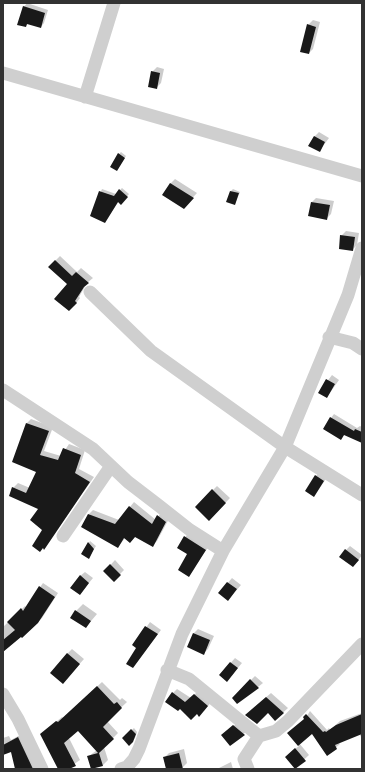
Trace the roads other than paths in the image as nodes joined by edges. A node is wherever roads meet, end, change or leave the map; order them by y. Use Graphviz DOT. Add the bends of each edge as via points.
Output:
graph roads {
  1 [pos="114,3"];
  2 [pos="3,73"];
  3 [pos="85,97"];
  4 [pos="362,176"];
  5 [pos="362,248"];
  6 [pos="90,292"];
  7 [pos="329,337"];
  8 [pos="362,349"];
  9 [pos="3,390"];
  10 [pos="285,447"];
  11 [pos="111,466"];
  12 [pos="362,495"];
  13 [pos="64,536"];
  14 [pos="223,551"];
  15 [pos="362,644"];
  16 [pos="168,670"];
  17 [pos="3,694"];
  18 [pos="258,736"];
  19 [pos="127,768"];
  20 [pos="42,769"];
  21 [pos="248,769"];
  1 -- 3 [label="street"];
  2 -- 3 [label="street"];
  3 -- 4 [label="street"];
  5 -- 7 [label="street" via="348,294"];
  6 -- 10 [label="street" via="151,351"];
  7 -- 8 [label="street" via="353,343"];
  7 -- 10 [label="street"];
  9 -- 11 [label="street" via="93,449"];
  10 -- 12 [label="street"];
  10 -- 14 [label="street"];
  11 -- 13 [label="street"];
  11 -- 14 [label="street" via="190,530"];
  14 -- 16 [label="street" via="182,634"];
  15 -- 18 [label="street" via="288,721 276,731"];
  16 -- 18 [label="street" via="189,679"];
  16 -- 19 [label="street" via="140,749"];
  17 -- 20 [label="street" via="18,718"];
  18 -- 21 [label="street" via="244,759"];
}
